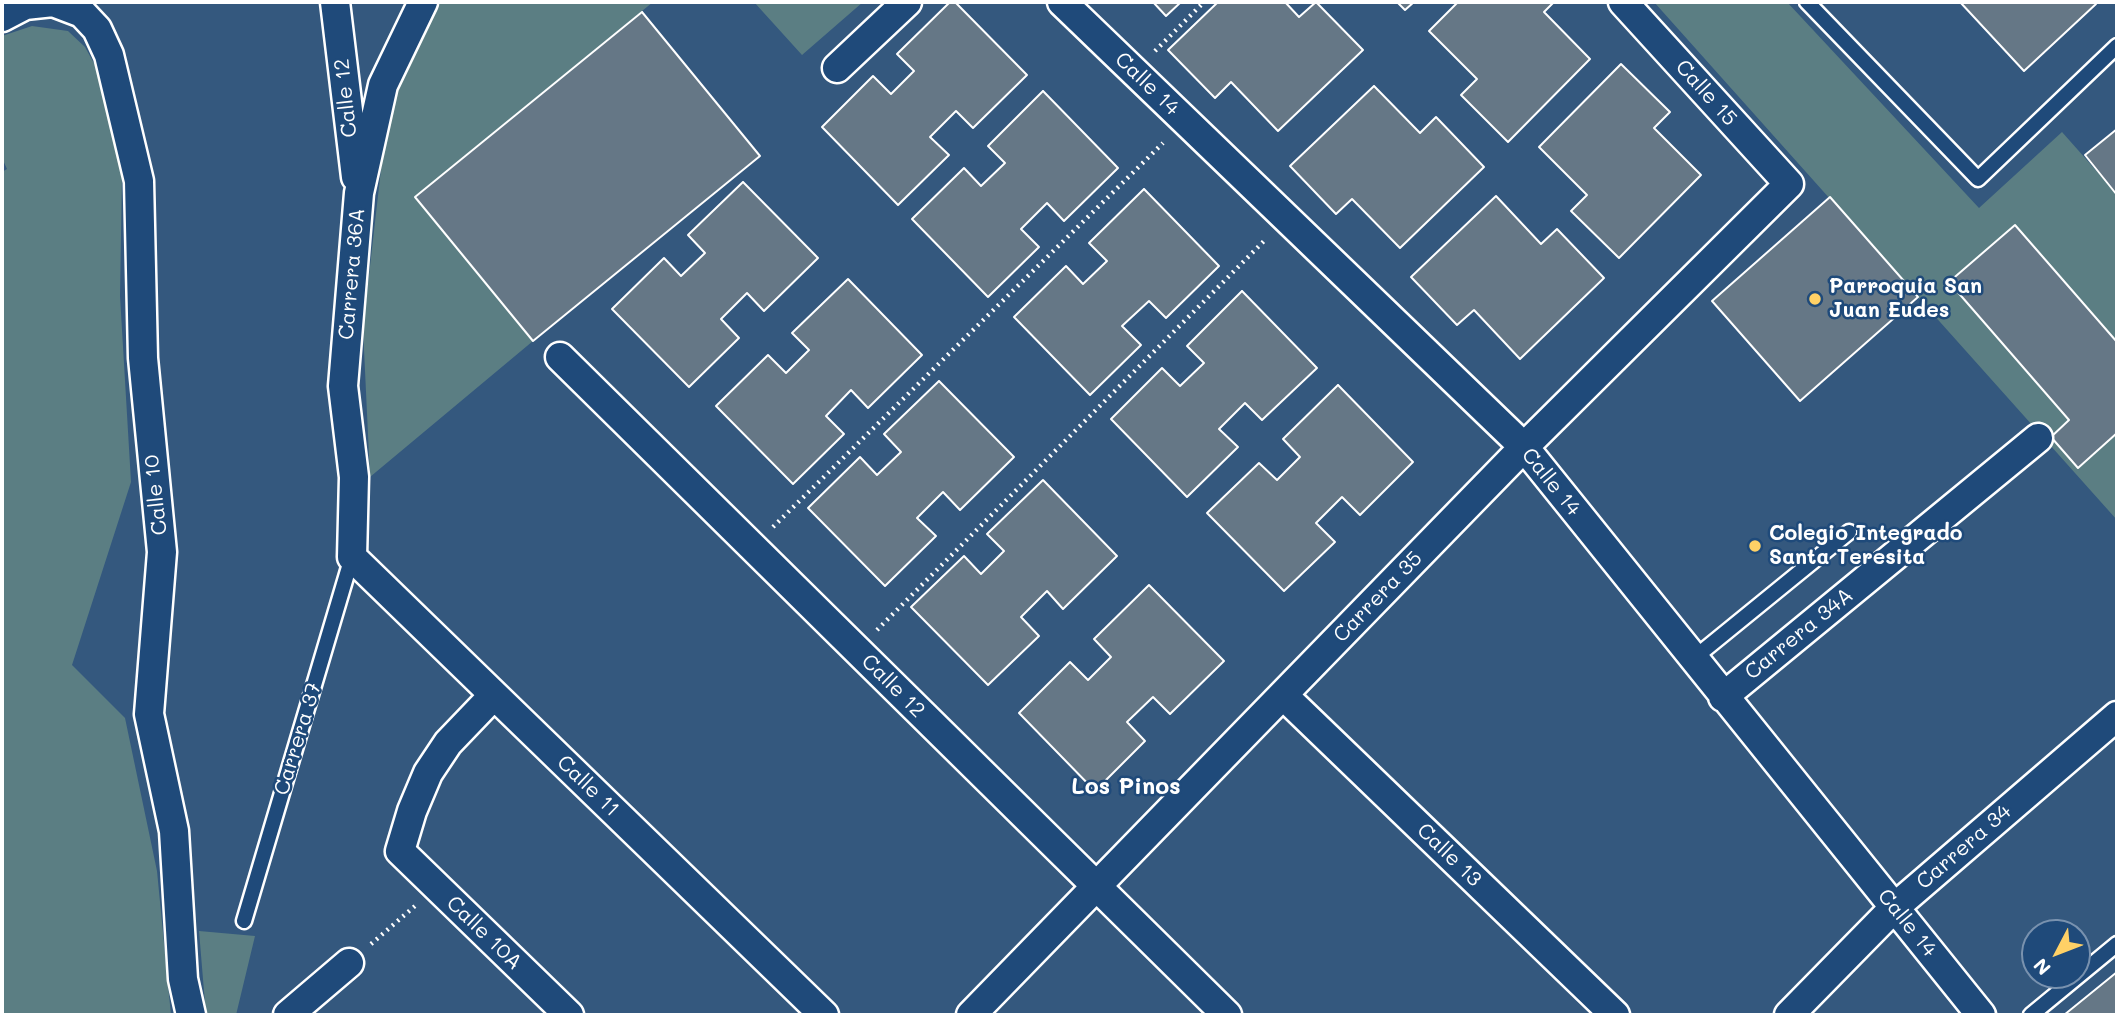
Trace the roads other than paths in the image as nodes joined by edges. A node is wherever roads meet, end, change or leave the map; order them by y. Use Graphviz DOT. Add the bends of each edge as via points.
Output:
graph roads {
  1 [pos="53,2"];
  2 [pos="335,2"];
  3 [pos="423,2"];
  4 [pos="907,2"];
  5 [pos="1062,2"];
  6 [pos="1623,2"];
  7 [pos="1807,2"];
  8 [pos="2,17"];
  9 [pos="2117,46"];
  10 [pos="837,68"];
  11 [pos="1789,184"];
  12 [pos="359,194"];
  13 [pos="560,357"];
  14 [pos="2038,438"];
  15 [pos="1524,447"];
  16 [pos="1849,532"];
  17 [pos="352,557"];
  18 [pos="1693,659"];
  19 [pos="494,695"];
  20 [pos="1283,695"];
  21 [pos="1723,697"];
  22 [pos="2117,716"];
  23 [pos="1096,887"];
  24 [pos="1894,908"];
  25 [pos="244,921"];
  26 [pos="2117,944"];
  27 [pos="349,962"];
  28 [pos="191,1015"];
  29 [pos="289,1015"];
  30 [pos="569,1015"];
  31 [pos="824,1015"];
  32 [pos="971,1015"];
  33 [pos="1227,1015"];
  34 [pos="1615,1015"];
  35 [pos="1789,1015"];
  36 [pos="1981,1015"];
  37 [pos="2031,1015"];
  1 -- 8 [label="street" via="25,5"];
  1 -- 28 [label="street, Calle 10" via="82,13 97,29 109,55 138,181 143,358 162,552 149,714 174,831 183,979"];
  2 -- 12 [label="street, Calle 12"];
  3 -- 12 [label="street, Carrera 36A" via="383,85"];
  4 -- 10 [label="street"];
  5 -- 15 [label="street, Calle 14"];
  6 -- 11 [label="street, Calle 15"];
  7 -- 9 [label="lane" via="1978,178"];
  11 -- 15 [label="street, Carrera 35"];
  12 -- 17 [label="street, Carrera 36A" via="343,386 354,477"];
  13 -- 23 [label="street, Calle 12"];
  14 -- 21 [label="street, Carrera 34A"];
  15 -- 18 [label="street, Calle 14"];
  15 -- 20 [label="street, Carrera 35"];
  16 -- 18 [label="lane"];
  17 -- 19 [label="street, Calle 11"];
  17 -- 25 [label="lane, Carrera 37"];
  18 -- 21 [label="street, Calle 14"];
  19 -- 30 [label="street, Calle 10A" via="448,743 428,773 400,851"];
  19 -- 31 [label="street, Calle 11"];
  20 -- 23 [label="street, Carrera 35"];
  20 -- 34 [label="street, Calle 13"];
  21 -- 24 [label="street, Calle 14"];
  22 -- 24 [label="street, Carrera 34"];
  23 -- 32 [label="street, Carrera 35"];
  23 -- 33 [label="street, Calle 12"];
  24 -- 35 [label="street, Carrera 34"];
  24 -- 36 [label="street, Calle 14"];
  26 -- 37 [label="lane"];
  27 -- 29 [label="street"];
}
